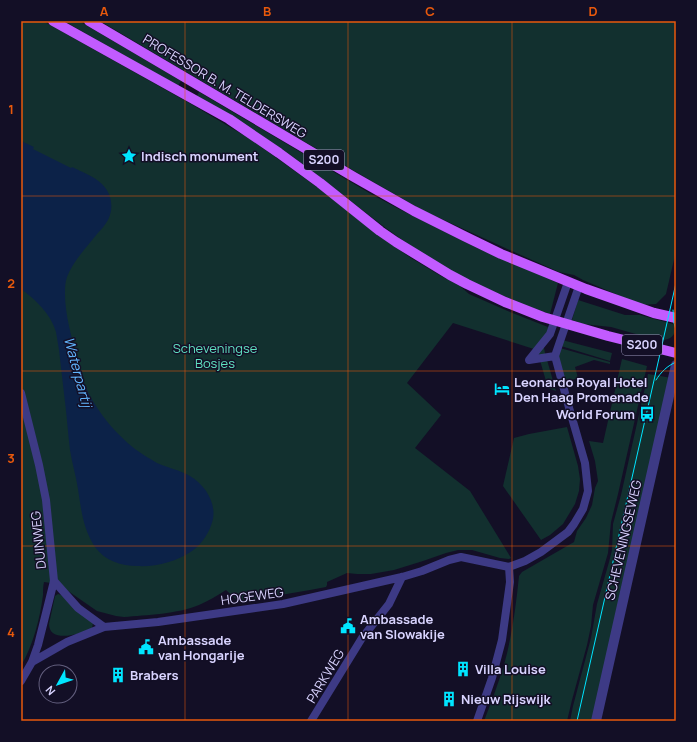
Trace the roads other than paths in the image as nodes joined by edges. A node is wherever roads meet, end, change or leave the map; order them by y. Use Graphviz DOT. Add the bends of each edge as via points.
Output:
graph roads {
  1 [pos="53,21"];
  2 [pos="89,21"];
  3 [pos="568,282"];
  4 [pos="579,286"];
  5 [pos="676,318"];
  6 [pos="555,320"];
  7 [pos="566,324"];
  8 [pos="676,352"];
  9 [pos="555,356"];
  10 [pos="676,365"];
  11 [pos="21,393"];
  12 [pos="509,567"];
  13 [pos="402,577"];
  14 [pos="54,581"];
  15 [pos="104,627"];
  16 [pos="32,662"];
  17 [pos="21,681"];
  18 [pos="311,721"];
  19 [pos="477,721"];
  20 [pos="596,721"];
  1 -- 6 [label="main road, PROFESSOR B. M. TELDERSWEG / S200" via="229,119 320,182 380,231 450,275 505,302"];
  2 -- 3 [label="main road, PROFESSOR B. M. TELDERSWEG / S200" via="414,211 495,251"];
  3 -- 4 [label="main road, PROFESSOR B. M. TELDERSWEG / S200"];
  3 -- 6 [label="street"];
  4 -- 5 [label="main road, PROFESSOR B. M. TELDERSWEG / S200" via="629,305"];
  4 -- 7 [label="street"];
  6 -- 7 [label="main road, PROFESSOR B. M. TELDERSWEG / S200"];
  6 -- 9 [label="street" via="550,334 529,360"];
  7 -- 8 [label="main road, PROFESSOR B. M. TELDERSWEG / S200"];
  7 -- 9 [label="street"];
  9 -- 12 [label="street" via="585,463 588,491 583,509 568,532 526,562"];
  10 -- 20 [label="street, SCHEVENINGSEWEG"];
  11 -- 14 [label="street, DUINWEG" via="46,500"];
  12 -- 13 [label="street" via="461,557"];
  12 -- 19 [label="street" via="510,582 502,640"];
  13 -- 15 [label="street, HOGEWEG" via="283,604"];
  13 -- 18 [label="street, PARKWEG" via="389,604 362,638"];
  14 -- 15 [label="street" via="78,608"];
  14 -- 16 [label="street, DUINWEG"];
  15 -- 16 [label="street, HOGEWEG" via="67,642"];
  16 -- 17 [label="street, DUINWEG"];
}
